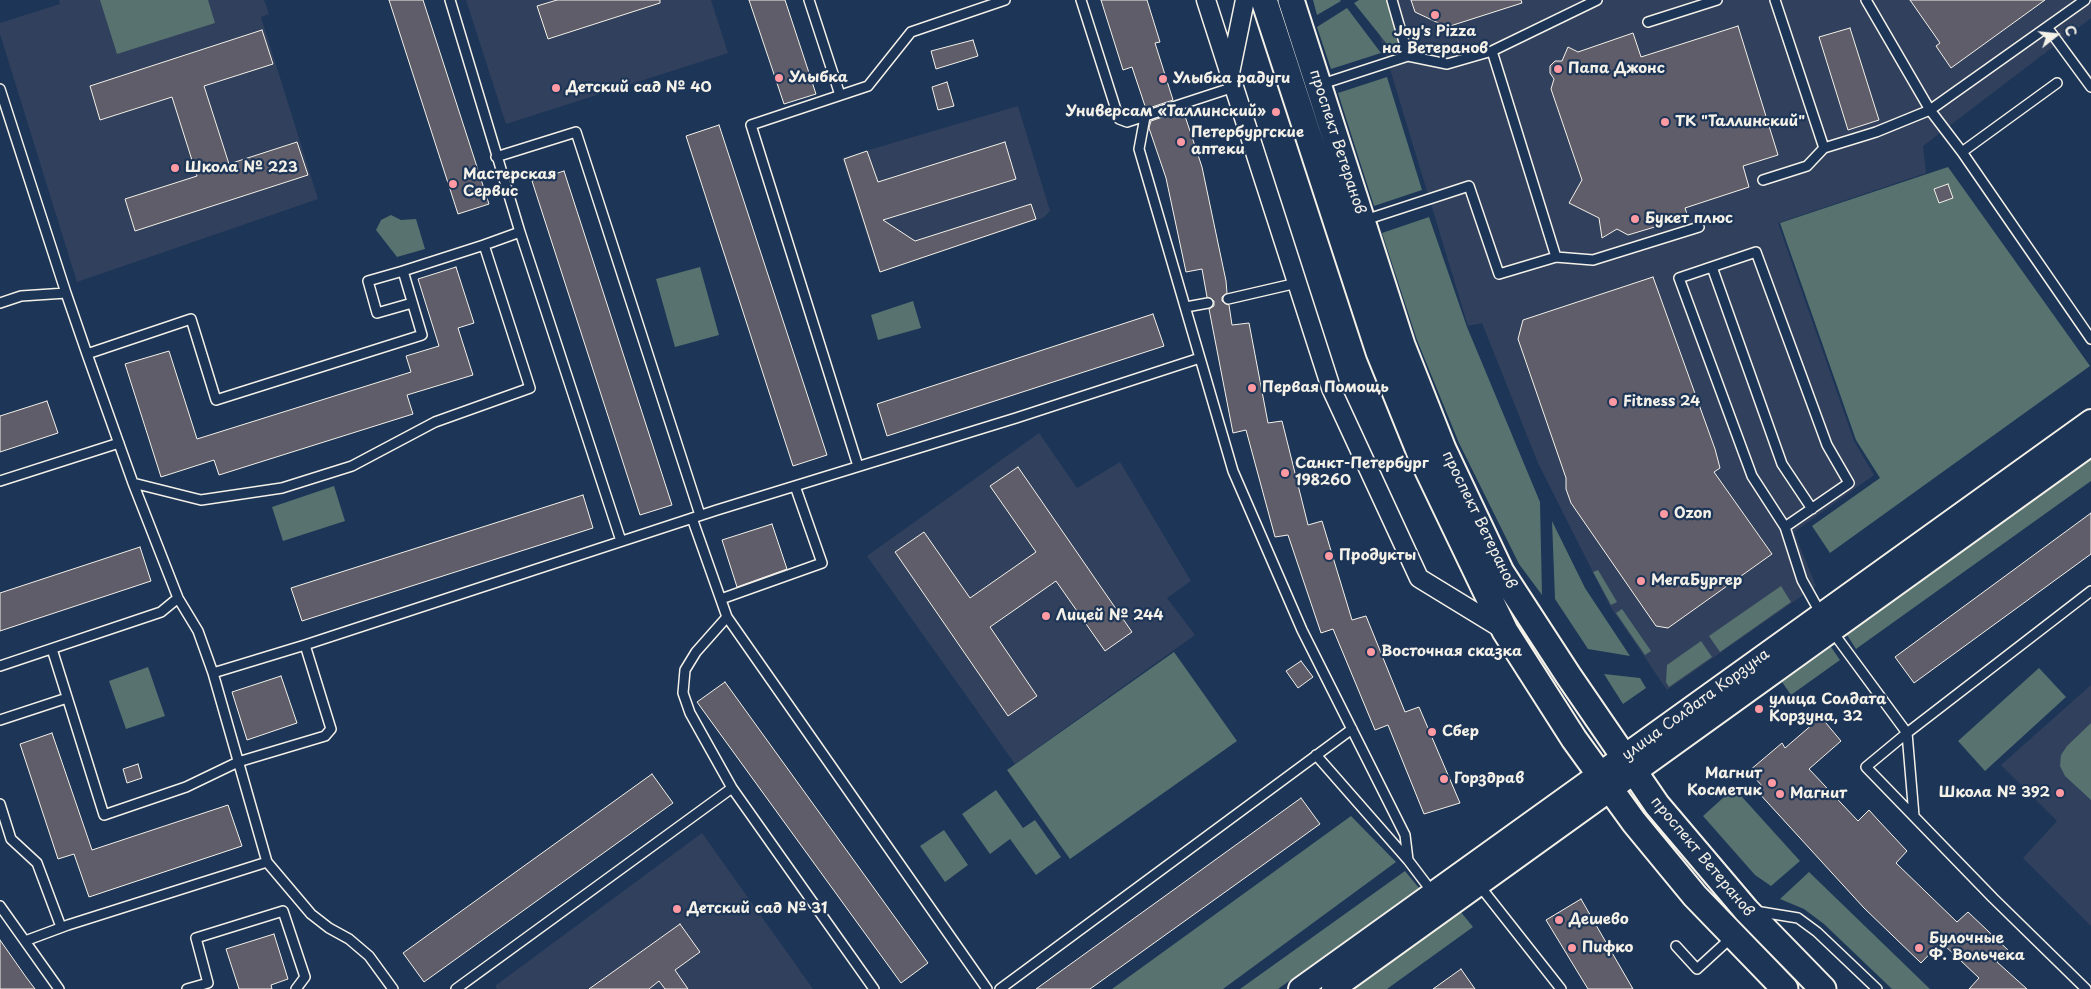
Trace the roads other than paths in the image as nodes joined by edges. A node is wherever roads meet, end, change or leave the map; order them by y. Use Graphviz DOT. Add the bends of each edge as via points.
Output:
graph roads {
  1 [pos="450,0"];
  2 [pos="809,0"];
  3 [pos="1005,0"];
  4 [pos="1081,0"];
  5 [pos="1206,0"];
  6 [pos="1245,0"];
  7 [pos="1264,0"];
  8 [pos="1291,0"];
  9 [pos="1392,0"];
  10 [pos="1598,0"];
  11 [pos="1717,0"];
  12 [pos="1775,0"];
  13 [pos="1866,0"];
  14 [pos="2085,0"];
  15 [pos="1648,22"];
  16 [pos="2047,27"];
  17 [pos="1492,51"];
  18 [pos="1408,56"];
  19 [pos="1232,80"];
  20 [pos="2057,83"];
  21 [pos="1318,85"];
  22 [pos="2091,87"];
  23 [pos="0,89"];
  24 [pos="840,95"];
  25 [pos="1930,110"];
  26 [pos="1145,117"];
  27 [pos="1824,148"];
  28 [pos="1962,152"];
  29 [pos="496,157"];
  30 [pos="1763,180"];
  31 [pos="1362,221"];
  32 [pos="1698,227"];
  33 [pos="520,232"];
  34 [pos="484,245"];
  35 [pos="1556,258"];
  36 [pos="1712,267"];
  37 [pos="403,271"];
  38 [pos="1297,282"];
  39 [pos="66,293"];
  40 [pos="1228,299"];
  41 [pos="0,303"];
  42 [pos="412,303"];
  43 [pos="1208,303"];
  44 [pos="1186,307"];
  45 [pos="2091,339"];
  46 [pos="87,354"];
  47 [pos="1200,358"];
  48 [pos="2091,421"];
  49 [pos="118,443"];
  50 [pos="2091,444"];
  51 [pos="858,466"];
  52 [pos="0,481"];
  53 [pos="133,483"];
  54 [pos="795,486"];
  55 [pos="1812,510"];
  56 [pos="696,517"];
  57 [pos="1785,527"];
  58 [pos="622,541"];
  59 [pos="2091,591"];
  60 [pos="178,598"];
  61 [pos="721,600"];
  62 [pos="727,617"];
  63 [pos="1827,623"];
  64 [pos="1505,631"];
  65 [pos="305,645"];
  66 [pos="52,649"];
  67 [pos="0,666"];
  68 [pos="213,672"];
  69 [pos="67,698"];
  70 [pos="0,720"];
  71 [pos="1352,729"];
  72 [pos="1907,733"];
  73 [pos="1316,754"];
  74 [pos="238,762"];
  75 [pos="1629,765"];
  76 [pos="1605,782"];
  77 [pos="732,788"];
  78 [pos="0,804"];
  79 [pos="1914,816"];
  80 [pos="1408,860"];
  81 [pos="267,862"];
  82 [pos="1473,877"];
  83 [pos="1439,901"];
  84 [pos="0,906"];
  85 [pos="1746,910"];
  86 [pos="61,927"];
  87 [pos="1733,937"];
  88 [pos="25,941"];
  89 [pos="1676,946"];
  90 [pos="1558,988"];
  91 [pos="59,989"];
  92 [pos="187,989"];
  93 [pos="296,989"];
  94 [pos="393,989"];
  95 [pos="456,989"];
  96 [pos="874,989"];
  97 [pos="987,989"];
  98 [pos="1000,989"];
  99 [pos="1300,989"];
  100 [pos="1333,989"];
  101 [pos="1785,989"];
  102 [pos="1823,989"];
  103 [pos="1876,989"];
  104 [pos="2086,989"];
  1 -- 29 [label="lane"];
  2 -- 24 [label="lane"];
  3 -- 24 [label="lane" via="911,32 868,86"];
  4 -- 26 [label="lane" via="1119,119 1127,122"];
  5 -- 19 [label="street"];
  6 -- 19 [label="street"];
  7 -- 64 [label="main road, проспект Ветеранов" via="1380,352 1422,458"];
  8 -- 21 [label="main road, проспект Ветеранов"];
  9 -- 18 [label="lane"];
  10 -- 17 [label="lane"];
  11 -- 15 [label="lane"];
  12 -- 27 [label="lane"];
  13 -- 25 [label="lane"];
  14 -- 16 [label="lane"];
  16 -- 22 [label="lane"];
  16 -- 25 [label="lane"];
  17 -- 18 [label="lane" via="1447,64"];
  17 -- 35 [label="lane"];
  18 -- 21 [label="lane"];
  19 -- 26 [label="lane"];
  19 -- 38 [label="street"];
  20 -- 28 [label="lane"];
  21 -- 31 [label="main road, проспект Ветеранов"];
  23 -- 39 [label="lane"];
  24 -- 51 [label="lane" via="751,125"];
  25 -- 27 [label="lane"];
  25 -- 28 [label="lane"];
  26 -- 44 [label="lane" via="1139,149"];
  27 -- 30 [label="lane" via="1807,166"];
  28 -- 45 [label="lane"];
  29 -- 33 [label="lane"];
  29 -- 56 [label="lane" via="576,132"];
  31 -- 35 [label="lane" via="1469,186 1499,274"];
  31 -- 75 [label="main road, проспект Ветеранов" via="1405,354 1444,449 1501,572"];
  32 -- 35 [label="lane" via="1593,260"];
  33 -- 34 [label="lane"];
  33 -- 58 [label="lane"];
  34 -- 37 [label="lane"];
  34 -- 53 [label="lane" via="530,388 435,422 352,466 282,488 201,500"];
  36 -- 55 [label="lane" via="1782,464"];
  36 -- 55 [label="lane" via="1756,252 1824,437 1849,483"];
  36 -- 57 [label="lane" via="1679,278 1752,476"];
  37 -- 42 [label="lane"];
  37 -- 42 [label="lane" via="368,281 377,314"];
  38 -- 40 [label="lane"];
  38 -- 64 [label="street" via="1331,388 1419,578"];
  39 -- 41 [label="lane" via="21,296"];
  39 -- 46 [label="lane"];
  42 -- 46 [label="lane" via="422,335 216,400 191,319"];
  43 -- 44 [label="lane"];
  44 -- 47 [label="lane"];
  46 -- 49 [label="lane"];
  47 -- 51 [label="lane"];
  47 -- 71 [label="lane" via="1233,471 1302,630"];
  48 -- 63 [label="street, улица Солдата Корзуна"];
  49 -- 52 [label="lane"];
  49 -- 53 [label="lane"];
  50 -- 63 [label="street, улица Солдата Корзуна"];
  51 -- 54 [label="lane"];
  53 -- 60 [label="lane"];
  54 -- 56 [label="lane"];
  54 -- 61 [label="lane" via="822,564"];
  55 -- 57 [label="lane"];
  56 -- 58 [label="lane"];
  56 -- 61 [label="lane"];
  57 -- 63 [label="lane" via="1802,580"];
  58 -- 65 [label="lane"];
  59 -- 72 [label="lane"];
  60 -- 66 [label="lane" via="160,612"];
  60 -- 68 [label="lane" via="198,631"];
  61 -- 62 [label="lane"];
  62 -- 77 [label="lane" via="684,670 683,694 690,713"];
  62 -- 97 [label="lane"];
  63 -- 72 [label="lane"];
  63 -- 75 [label="street, улица Солдата Корзуна"];
  64 -- 76 [label="main road, проспект Ветеранов"];
  65 -- 68 [label="lane"];
  65 -- 74 [label="lane" via="331,728 325,736"];
  66 -- 67 [label="lane"];
  66 -- 69 [label="lane"];
  68 -- 74 [label="lane"];
  69 -- 70 [label="lane"];
  69 -- 74 [label="lane" via="104,815 186,787"];
  71 -- 73 [label="lane"];
  71 -- 80 [label="lane" via="1405,835"];
  72 -- 79 [label="lane"];
  72 -- 79 [label="lane" via="1866,767"];
  73 -- 80 [label="lane"];
  73 -- 98 [label="lane"];
  74 -- 81 [label="lane"];
  75 -- 76 [label="street, улица Солдата Корзуна"];
  75 -- 85 [label="main road, проспект Ветеранов" via="1657,805"];
  76 -- 82 [label="street, улица Солдата Корзуна"];
  76 -- 87 [label="main road, проспект Ветеранов" via="1682,881"];
  77 -- 95 [label="lane"];
  77 -- 96 [label="lane"];
  78 -- 86 [label="lane" via="11,839 37,863"];
  79 -- 104 [label="lane"];
  80 -- 83 [label="lane"];
  81 -- 86 [label="lane"];
  81 -- 94 [label="lane" via="311,914 369,956"];
  82 -- 83 [label="street, улица Солдата Корзуна"];
  82 -- 90 [label="lane"];
  83 -- 99 [label="street, улица Солдата Корзуна"];
  83 -- 100 [label="street, улица Солдата Корзуна"];
  84 -- 88 [label="lane"];
  85 -- 102 [label="main road, проспект Ветеранов"];
  85 -- 103 [label="lane" via="1798,918"];
  86 -- 88 [label="lane"];
  87 -- 89 [label="lane" via="1697,969"];
  87 -- 101 [label="main road, проспект Ветеранов"];
  88 -- 91 [label="lane"];
  92 -- 93 [label="lane" via="208,983 196,938 283,911 305,977"];
}
